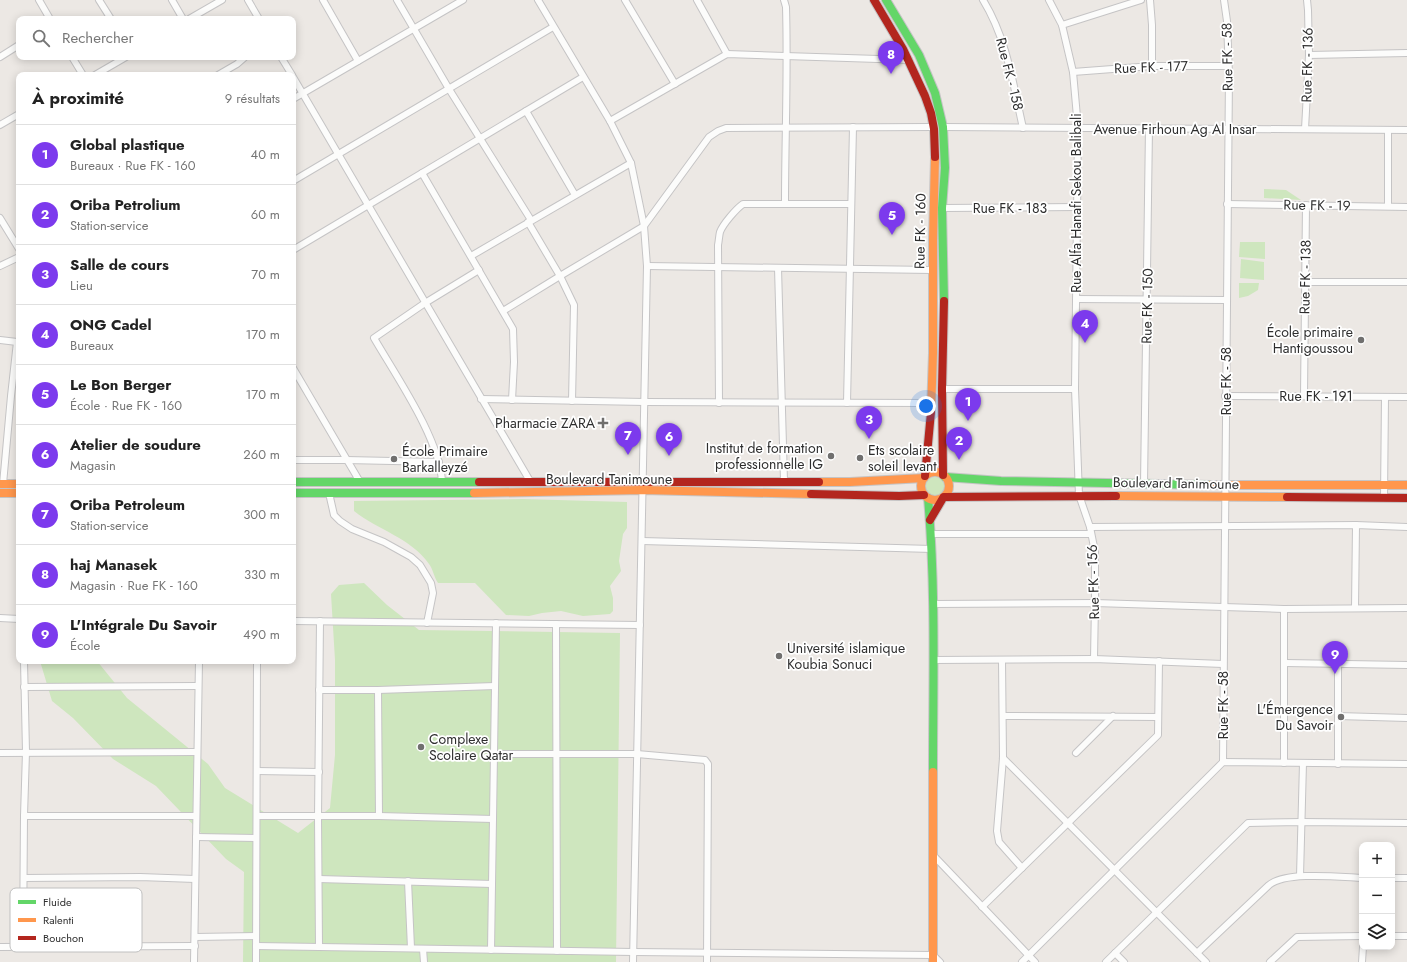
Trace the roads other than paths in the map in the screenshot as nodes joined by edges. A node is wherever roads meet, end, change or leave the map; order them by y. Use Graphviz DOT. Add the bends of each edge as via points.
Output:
graph roads {
  1 [pos="38,0"];
  2 [pos="99,0"];
  3 [pos="172,0"];
  4 [pos="222,0"];
  5 [pos="248,0"];
  6 [pos="323,0"];
  7 [pos="397,0"];
  8 [pos="463,0"];
  9 [pos="538,0"];
  10 [pos="625,0"];
  11 [pos="697,0"];
  12 [pos="784,0"];
  13 [pos="886,0"];
  14 [pos="1049,0"];
  15 [pos="1141,0"];
  16 [pos="1150,0"];
  17 [pos="1224,0"];
  18 [pos="1307,0"];
  19 [pos="878,1"];
  20 [pos="986,1"];
  21 [pos="48,16"];
  22 [pos="109,16"];
  23 [pos="181,16"];
  24 [pos="194,16"];
  25 [pos="257,16"];
  26 [pos="1062,25"];
  27 [pos="553,27"];
  28 [pos="414,28"];
  29 [pos="16,47"];
  30 [pos="1407,53"];
  31 [pos="727,54"];
  32 [pos="1309,55"];
  33 [pos="0,56"];
  34 [pos="788,56"];
  35 [pos="74,60"];
  36 [pos="121,60"];
  37 [pos="242,60"];
  38 [pos="283,60"];
  39 [pos="909,60"];
  40 [pos="358,61"];
  41 [pos="1152,66"];
  42 [pos="1228,66"];
  43 [pos="80,72"];
  44 [pos="100,72"];
  45 [pos="224,72"];
  46 [pos="290,72"];
  47 [pos="1073,72"];
  48 [pos="583,77"];
  49 [pos="296,83"];
  50 [pos="675,84"];
  51 [pos="449,89"];
  52 [pos="302,94"];
  53 [pos="296,97"];
  54 [pos="526,111"];
  55 [pos="940,111"];
  56 [pos="930,112"];
  57 [pos="16,116"];
  58 [pos="610,121"];
  59 [pos="0,125"];
  60 [pos="852,127"];
  61 [pos="933,127"];
  62 [pos="943,127"];
  63 [pos="785,128"];
  64 [pos="1023,128"];
  65 [pos="1078,128"];
  66 [pos="1149,128"];
  67 [pos="1228,129"];
  68 [pos="1305,129"];
  69 [pos="1388,130"];
  70 [pos="1407,130"];
  71 [pos="480,139"];
  72 [pos="338,154"];
  73 [pos="631,163"];
  74 [pos="422,173"];
  75 [pos="296,179"];
  76 [pos="575,195"];
  77 [pos="785,204"];
  78 [pos="851,204"];
  79 [pos="1227,204"];
  80 [pos="368,205"];
  81 [pos="1306,205"];
  82 [pos="1388,206"];
  83 [pos="1077,207"];
  84 [pos="1407,207"];
  85 [pos="942,208"];
  86 [pos="0,218"];
  87 [pos="530,221"];
  88 [pos="644,226"];
  89 [pos="16,244"];
  90 [pos="296,248"];
  91 [pos="471,256"];
  92 [pos="16,258"];
  93 [pos="0,266"];
  94 [pos="647,266"];
  95 [pos="719,267"];
  96 [pos="778,268"];
  97 [pos="850,268"];
  98 [pos="480,270"];
  99 [pos="932,270"];
  100 [pos="560,276"];
  101 [pos="1305,282"];
  102 [pos="1407,282"];
  103 [pos="1076,299"];
  104 [pos="1147,300"];
  105 [pos="1226,300"];
  106 [pos="426,304"];
  107 [pos="503,311"];
  108 [pos="0,340"];
  109 [pos="16,342"];
  110 [pos="16,358"];
  111 [pos="296,373"];
  112 [pos="942,389"];
  113 [pos="1076,389"];
  114 [pos="1226,396"];
  115 [pos="1304,396"];
  116 [pos="1385,397"];
  117 [pos="1407,397"];
  118 [pos="482,399"];
  119 [pos="512,400"];
  120 [pos="572,401"];
  121 [pos="645,402"];
  122 [pos="719,403"];
  123 [pos="782,403"];
  124 [pos="848,403"];
  125 [pos="932,403"];
  126 [pos="296,460"];
  127 [pos="346,460"];
  128 [pos="439,462"];
  129 [pos="944,476"];
  130 [pos="925,477"];
  131 [pos="530,481"];
  132 [pos="643,481"];
  133 [pos="784,481"];
  134 [pos="296,482"];
  135 [pos="360,482"];
  136 [pos="442,482"];
  137 [pos="1079,482"];
  138 [pos="2,484"];
  139 [pos="16,484"];
  140 [pos="1144,484"];
  141 [pos="1225,485"];
  142 [pos="1385,485"];
  143 [pos="1407,486"];
  144 [pos="643,490"];
  145 [pos="0,493"];
  146 [pos="16,493"];
  147 [pos="296,493"];
  148 [pos="329,493"];
  149 [pos="1079,495"];
  150 [pos="926,496"];
  151 [pos="1225,496"];
  152 [pos="944,497"];
  153 [pos="1384,498"];
  154 [pos="1407,498"];
  155 [pos="930,520"];
  156 [pos="1356,526"];
  157 [pos="1224,527"];
  158 [pos="1407,527"];
  159 [pos="1090,530"];
  160 [pos="931,534"];
  161 [pos="642,541"];
  162 [pos="932,549"];
  163 [pos="1095,603"];
  164 [pos="933,604"];
  165 [pos="1224,607"];
  166 [pos="1284,608"];
  167 [pos="1355,608"];
  168 [pos="1407,608"];
  169 [pos="0,618"];
  170 [pos="16,618"];
  171 [pos="296,621"];
  172 [pos="320,621"];
  173 [pos="426,622"];
  174 [pos="496,624"];
  175 [pos="556,624"];
  176 [pos="640,626"];
  177 [pos="1094,659"];
  178 [pos="933,660"];
  179 [pos="1002,660"];
  180 [pos="1159,661"];
  181 [pos="1285,663"];
  182 [pos="24,664"];
  183 [pos="198,664"];
  184 [pos="257,664"];
  185 [pos="1223,664"];
  186 [pos="1338,664"];
  187 [pos="1407,665"];
  188 [pos="24,686"];
  189 [pos="198,686"];
  190 [pos="495,686"];
  191 [pos="319,690"];
  192 [pos="378,690"];
  193 [pos="1003,716"];
  194 [pos="1113,716"];
  195 [pos="1338,716"];
  196 [pos="1158,717"];
  197 [pos="1407,718"];
  198 [pos="26,752"];
  199 [pos="197,752"];
  200 [pos="0,753"];
  201 [pos="1076,753"];
  202 [pos="494,754"];
  203 [pos="557,754"];
  204 [pos="637,754"];
  205 [pos="1003,758"];
  206 [pos="1223,762"];
  207 [pos="1284,763"];
  208 [pos="1303,763"];
  209 [pos="1338,764"];
  210 [pos="1407,764"];
  211 [pos="257,771"];
  212 [pos="319,772"];
  213 [pos="24,816"];
  214 [pos="196,816"];
  215 [pos="257,816"];
  216 [pos="318,816"];
  217 [pos="379,816"];
  218 [pos="493,819"];
  219 [pos="1302,822"];
  220 [pos="1068,823"];
  221 [pos="1407,823"];
  222 [pos="196,837"];
  223 [pos="256,838"];
  224 [pos="933,855"];
  225 [pos="1022,868"];
  226 [pos="1115,870"];
  227 [pos="1300,876"];
  228 [pos="24,878"];
  229 [pos="1359,878"];
  230 [pos="1395,878"];
  231 [pos="1407,878"];
  232 [pos="194,879"];
  233 [pos="319,879"];
  234 [pos="408,881"];
  235 [pos="492,884"];
  236 [pos="24,888"];
  237 [pos="982,907"];
  238 [pos="1157,912"];
  239 [pos="256,936"];
  240 [pos="1359,936"];
  241 [pos="1395,936"];
  242 [pos="1407,936"];
  243 [pos="195,937"];
  244 [pos="142,946"];
  245 [pos="194,946"];
  246 [pos="256,946"];
  247 [pos="319,947"];
  248 [pos="411,948"];
  249 [pos="423,948"];
  250 [pos="491,950"];
  251 [pos="1363,950"];
  252 [pos="557,951"];
  253 [pos="633,952"];
  254 [pos="707,953"];
  255 [pos="1115,953"];
  256 [pos="1197,953"];
  257 [pos="835,954"];
  258 [pos="1029,956"];
  259 [pos="933,958"];
  260 [pos="194,962"];
  261 [pos="256,962"];
  262 [pos="424,962"];
  263 [pos="633,962"];
  264 [pos="707,962"];
  265 [pos="835,962"];
  266 [pos="940,962"];
  267 [pos="1022,962"];
  268 [pos="1035,962"];
  269 [pos="1106,962"];
  270 [pos="1124,962"];
  271 [pos="1206,962"];
  272 [pos="1270,962"];
  273 [pos="1362,962"];
  1 -- 21 [label="street"];
  2 -- 22 [label="street"];
  3 -- 23 [label="street"];
  4 -- 24 [label="street"];
  5 -- 25 [label="street"];
  6 -- 40 [label="street"];
  7 -- 28 [label="street"];
  8 -- 28 [label="street"];
  9 -- 27 [label="street"];
  10 -- 50 [label="street"];
  11 -- 31 [label="street"];
  12 -- 34 [label="street"];
  13 -- 55 [label="main road, Rue FK - 160" via="919,55"];
  14 -- 26 [label="street, Rue Alfa Hanafi Sekou Balibali"];
  15 -- 26 [label="street"];
  16 -- 41 [label="street"];
  17 -- 42 [label="street, Rue FK - 58"];
  18 -- 32 [label="street, Rue FK - 136"];
  19 -- 39 [label="main road, Rue FK - 160"];
  20 -- 64 [label="street, Rue FK - 158" via="1007,56"];
  26 -- 47 [label="street, Rue Alfa Hanafi Sekou Balibali"];
  27 -- 48 [label="street"];
  27 -- 51 [label="street"];
  28 -- 40 [label="street"];
  28 -- 51 [label="street"];
  29 -- 33 [label="street"];
  30 -- 32 [label="street"];
  31 -- 34 [label="street"];
  31 -- 50 [label="street"];
  32 -- 68 [label="street, Rue FK - 136"];
  34 -- 39 [label="street"];
  34 -- 63 [label="street"];
  35 -- 43 [label="street"];
  36 -- 44 [label="street"];
  37 -- 45 [label="street"];
  38 -- 46 [label="street"];
  39 -- 56 [label="main road, Rue FK - 160"];
  40 -- 52 [label="street"];
  41 -- 42 [label="street, Rue FK - 177"];
  41 -- 47 [label="street, Rue FK - 177"];
  42 -- 67 [label="street, Rue FK - 58"];
  47 -- 65 [label="street, Rue Alfa Hanafi Sekou Balibali"];
  48 -- 54 [label="street"];
  48 -- 58 [label="street"];
  49 -- 52 [label="street"];
  50 -- 58 [label="street"];
  51 -- 71 [label="street"];
  51 -- 72 [label="street"];
  52 -- 53 [label="street"];
  52 -- 72 [label="street"];
  54 -- 71 [label="street"];
  54 -- 76 [label="street"];
  55 -- 56 [label="main road"];
  55 -- 62 [label="main road, Rue FK - 160"];
  56 -- 61 [label="main road, Rue FK - 160"];
  57 -- 59 [label="street"];
  58 -- 73 [label="street"];
  60 -- 61 [label="street"];
  60 -- 63 [label="street"];
  60 -- 78 [label="street"];
  61 -- 99 [label="main road, Rue FK - 160" via="935,162"];
  62 -- 64 [label="street, Avenue Firhoun Ag Al Insar"];
  62 -- 85 [label="main road, Rue FK - 160" via="945,168"];
  63 -- 77 [label="street"];
  63 -- 88 [label="street" via="726,128 718,131 710,137"];
  64 -- 65 [label="street, Avenue Firhoun Ag Al Insar"];
  65 -- 66 [label="street, Avenue Firhoun Ag Al Insar"];
  65 -- 83 [label="street, Rue Alfa Hanafi Sekou Balibali"];
  66 -- 67 [label="street, Avenue Firhoun Ag Al Insar"];
  66 -- 104 [label="street, Rue FK - 150"];
  67 -- 68 [label="street, Avenue Firhoun Ag Al Insar"];
  67 -- 79 [label="street, Rue FK - 58"];
  68 -- 69 [label="street, Avenue Firhoun Ag Al Insar"];
  69 -- 70 [label="street, Avenue Firhoun Ag Al Insar"];
  69 -- 82 [label="street"];
  71 -- 74 [label="street"];
  71 -- 87 [label="street"];
  72 -- 75 [label="street"];
  72 -- 80 [label="street"];
  73 -- 76 [label="street"];
  73 -- 88 [label="street"];
  74 -- 80 [label="street"];
  74 -- 91 [label="street"];
  76 -- 87 [label="street"];
  77 -- 78 [label="street"];
  77 -- 95 [label="street" via="743,204 736,210 721,231 718,245"];
  78 -- 97 [label="street"];
  79 -- 81 [label="street, Rue FK - 19"];
  79 -- 105 [label="street, Rue FK - 58"];
  80 -- 90 [label="street"];
  80 -- 106 [label="street"];
  81 -- 82 [label="street, Rue FK - 19"];
  81 -- 101 [label="street, Rue FK - 138"];
  82 -- 84 [label="street, Rue FK - 19"];
  83 -- 85 [label="street, Rue FK - 183"];
  83 -- 103 [label="street, Rue Alfa Hanafi Sekou Balibali"];
  85 -- 112 [label="main road, Rue FK - 160"];
  86 -- 89 [label="street"];
  87 -- 91 [label="street"];
  87 -- 100 [label="street"];
  88 -- 94 [label="street"];
  88 -- 100 [label="street"];
  91 -- 98 [label="street"];
  92 -- 93 [label="street"];
  94 -- 95 [label="street"];
  94 -- 121 [label="street"];
  95 -- 96 [label="street"];
  95 -- 122 [label="street"];
  96 -- 97 [label="street"];
  96 -- 123 [label="street"];
  97 -- 99 [label="street"];
  97 -- 124 [label="street"];
  98 -- 106 [label="street"];
  98 -- 107 [label="street"];
  99 -- 125 [label="main road, Rue FK - 160"];
  100 -- 107 [label="street"];
  100 -- 120 [label="street" via="574,305"];
  101 -- 102 [label="street"];
  101 -- 115 [label="street, Rue FK - 138"];
  103 -- 104 [label="street"];
  103 -- 113 [label="street, Rue Alfa Hanafi Sekou Balibali"];
  104 -- 105 [label="street"];
  104 -- 140 [label="street, Rue FK - 150"];
  105 -- 114 [label="street, Rue FK - 58"];
  106 -- 118 [label="street"];
  106 -- 128 [label="street" via="374,338 418,414"];
  107 -- 119 [label="street" via="513,329"];
  108 -- 109 [label="street"];
  110 -- 138 [label="street"];
  111 -- 127 [label="street"];
  112 -- 113 [label="street"];
  112 -- 129 [label="main road, Rue FK - 160"];
  113 -- 137 [label="street, Rue Alfa Hanafi Sekou Balibali"];
  114 -- 115 [label="street, Rue FK - 191"];
  114 -- 141 [label="street, Rue FK - 58"];
  115 -- 116 [label="street, Rue FK - 191"];
  116 -- 117 [label="street, Rue FK - 191"];
  116 -- 142 [label="street"];
  118 -- 119 [label="street"];
  118 -- 131 [label="street"];
  119 -- 120 [label="street"];
  120 -- 121 [label="street"];
  121 -- 122 [label="street"];
  121 -- 132 [label="street"];
  122 -- 123 [label="street"];
  123 -- 124 [label="street"];
  123 -- 133 [label="street"];
  124 -- 125 [label="street"];
  125 -- 130 [label="main road, Rue FK - 160"];
  126 -- 127 [label="street"];
  127 -- 128 [label="street"];
  127 -- 135 [label="street"];
  128 -- 136 [label="street"];
  129 -- 130 [label="main road" via="934,472"];
  129 -- 137 [label="main road, Boulevard Tanimoune" via="1001,481"];
  129 -- 152 [label="main road" via="948,480 949,489"];
  130 -- 133 [label="main road, Boulevard Tanimoune" via="850,482"];
  130 -- 150 [label="main road" via="921,485"];
  131 -- 132 [label="main road, Boulevard Tanimoune"];
  131 -- 136 [label="main road, Boulevard Tanimoune"];
  132 -- 133 [label="main road, Boulevard Tanimoune"];
  132 -- 144 [label="street"];
  134 -- 135 [label="main road, Boulevard Tanimoune"];
  135 -- 136 [label="main road, Boulevard Tanimoune"];
  137 -- 140 [label="main road, Boulevard Tanimoune"];
  137 -- 149 [label="street, Rue FK - 156"];
  138 -- 139 [label="main road"];
  140 -- 141 [label="main road, Boulevard Tanimoune"];
  141 -- 142 [label="main road, Boulevard Tanimoune"];
  141 -- 151 [label="street, Rue FK - 58"];
  142 -- 143 [label="main road, Boulevard Tanimoune"];
  142 -- 153 [label="street"];
  144 -- 148 [label="main road, Boulevard Tanimoune" via="435,494"];
  144 -- 150 [label="main road, Boulevard Tanimoune"];
  144 -- 161 [label="street"];
  145 -- 146 [label="main road"];
  147 -- 148 [label="main road, Boulevard Tanimoune"];
  148 -- 173 [label="street" via="334,515 340,521 352,529 384,542 420,565 431,583 433,593"];
  149 -- 151 [label="main road, Boulevard Tanimoune"];
  149 -- 152 [label="main road, Boulevard Tanimoune"];
  149 -- 159 [label="street, Rue FK - 156"];
  150 -- 152 [label="main road" via="936,500"];
  150 -- 155 [label="main road"];
  151 -- 153 [label="main road, Boulevard Tanimoune"];
  151 -- 157 [label="street, Rue FK - 58"];
  152 -- 155 [label="main road"];
  153 -- 154 [label="main road, Boulevard Tanimoune"];
  155 -- 160 [label="main road"];
  156 -- 157 [label="street"];
  156 -- 158 [label="street"];
  156 -- 167 [label="street"];
  157 -- 159 [label="street"];
  157 -- 165 [label="street, Rue FK - 58"];
  159 -- 160 [label="street"];
  159 -- 163 [label="street, Rue FK - 156" via="1094,552"];
  160 -- 162 [label="main road"];
  161 -- 162 [label="street"];
  161 -- 176 [label="street"];
  162 -- 164 [label="main road"];
  163 -- 164 [label="street"];
  163 -- 165 [label="street"];
  163 -- 177 [label="street, Rue FK - 156"];
  164 -- 178 [label="main road"];
  165 -- 166 [label="street"];
  165 -- 185 [label="street, Rue FK - 58"];
  166 -- 167 [label="street"];
  166 -- 181 [label="street"];
  167 -- 168 [label="street"];
  169 -- 170 [label="street"];
  171 -- 172 [label="street"];
  172 -- 173 [label="street"];
  172 -- 191 [label="street"];
  173 -- 174 [label="street"];
  174 -- 175 [label="street"];
  174 -- 190 [label="street"];
  175 -- 176 [label="street"];
  175 -- 203 [label="street"];
  176 -- 204 [label="street"];
  177 -- 179 [label="street"];
  177 -- 180 [label="street"];
  178 -- 179 [label="street"];
  178 -- 224 [label="main road"];
  179 -- 193 [label="street"];
  180 -- 185 [label="street"];
  180 -- 196 [label="street"];
  181 -- 186 [label="street"];
  181 -- 207 [label="street"];
  182 -- 188 [label="street"];
  183 -- 189 [label="street"];
  184 -- 211 [label="street"];
  185 -- 206 [label="street, Rue FK - 58"];
  186 -- 187 [label="street"];
  186 -- 195 [label="street"];
  188 -- 189 [label="street"];
  188 -- 198 [label="street"];
  189 -- 199 [label="street"];
  190 -- 192 [label="street"];
  190 -- 202 [label="street"];
  191 -- 192 [label="street"];
  191 -- 212 [label="street"];
  192 -- 217 [label="street"];
  193 -- 194 [label="street"];
  193 -- 205 [label="street"];
  194 -- 196 [label="street"];
  194 -- 201 [label="street"];
  195 -- 197 [label="street"];
  195 -- 209 [label="street"];
  196 -- 220 [label="street" via="1158,735"];
  198 -- 199 [label="street"];
  198 -- 200 [label="street"];
  198 -- 213 [label="street"];
  199 -- 214 [label="street"];
  202 -- 203 [label="street"];
  202 -- 218 [label="street"];
  203 -- 204 [label="street"];
  203 -- 252 [label="street"];
  204 -- 253 [label="street"];
  204 -- 254 [label="street" via="705,760 708,764"];
  205 -- 220 [label="street"];
  205 -- 225 [label="street" via="998,838"];
  206 -- 207 [label="street"];
  206 -- 226 [label="street"];
  207 -- 208 [label="street"];
  208 -- 209 [label="street"];
  208 -- 219 [label="street"];
  209 -- 210 [label="street"];
  211 -- 212 [label="street"];
  211 -- 215 [label="street"];
  212 -- 216 [label="street"];
  213 -- 214 [label="street"];
  213 -- 228 [label="street"];
  214 -- 222 [label="street"];
  215 -- 216 [label="street"];
  215 -- 223 [label="street"];
  216 -- 217 [label="street"];
  216 -- 233 [label="street"];
  217 -- 218 [label="street"];
  218 -- 235 [label="street"];
  219 -- 221 [label="street"];
  219 -- 227 [label="street"];
  219 -- 238 [label="street" via="1246,824"];
  220 -- 225 [label="street"];
  220 -- 226 [label="street"];
  222 -- 223 [label="street"];
  222 -- 232 [label="street"];
  223 -- 239 [label="street"];
  224 -- 237 [label="street"];
  224 -- 259 [label="main road"];
  225 -- 237 [label="street"];
  226 -- 238 [label="street"];
  226 -- 258 [label="street"];
  227 -- 229 [label="street"];
  227 -- 256 [label="street" via="1271,883"];
  228 -- 232 [label="street"];
  228 -- 236 [label="street"];
  230 -- 231 [label="street"];
  232 -- 243 [label="street"];
  233 -- 234 [label="street"];
  233 -- 247 [label="street"];
  234 -- 235 [label="street"];
  234 -- 248 [label="street"];
  235 -- 250 [label="street"];
  237 -- 258 [label="street"];
  238 -- 255 [label="street"];
  238 -- 256 [label="street"];
  239 -- 243 [label="street"];
  239 -- 246 [label="street"];
  240 -- 272 [label="street" via="1297,937"];
  241 -- 242 [label="street"];
  243 -- 245 [label="street"];
  244 -- 245 [label="street"];
  245 -- 260 [label="street"];
  246 -- 247 [label="street"];
  246 -- 261 [label="street"];
  247 -- 248 [label="street"];
  248 -- 249 [label="street"];
  249 -- 250 [label="street"];
  249 -- 262 [label="street"];
  250 -- 252 [label="street"];
  251 -- 273 [label="street"];
  252 -- 253 [label="street"];
  253 -- 254 [label="street"];
  253 -- 263 [label="street"];
  254 -- 257 [label="street"];
  254 -- 264 [label="street"];
  255 -- 269 [label="street"];
  255 -- 270 [label="street"];
  256 -- 271 [label="street"];
  257 -- 259 [label="street"];
  257 -- 265 [label="street"];
  258 -- 267 [label="street"];
  258 -- 268 [label="street"];
  259 -- 266 [label="street"];
}
